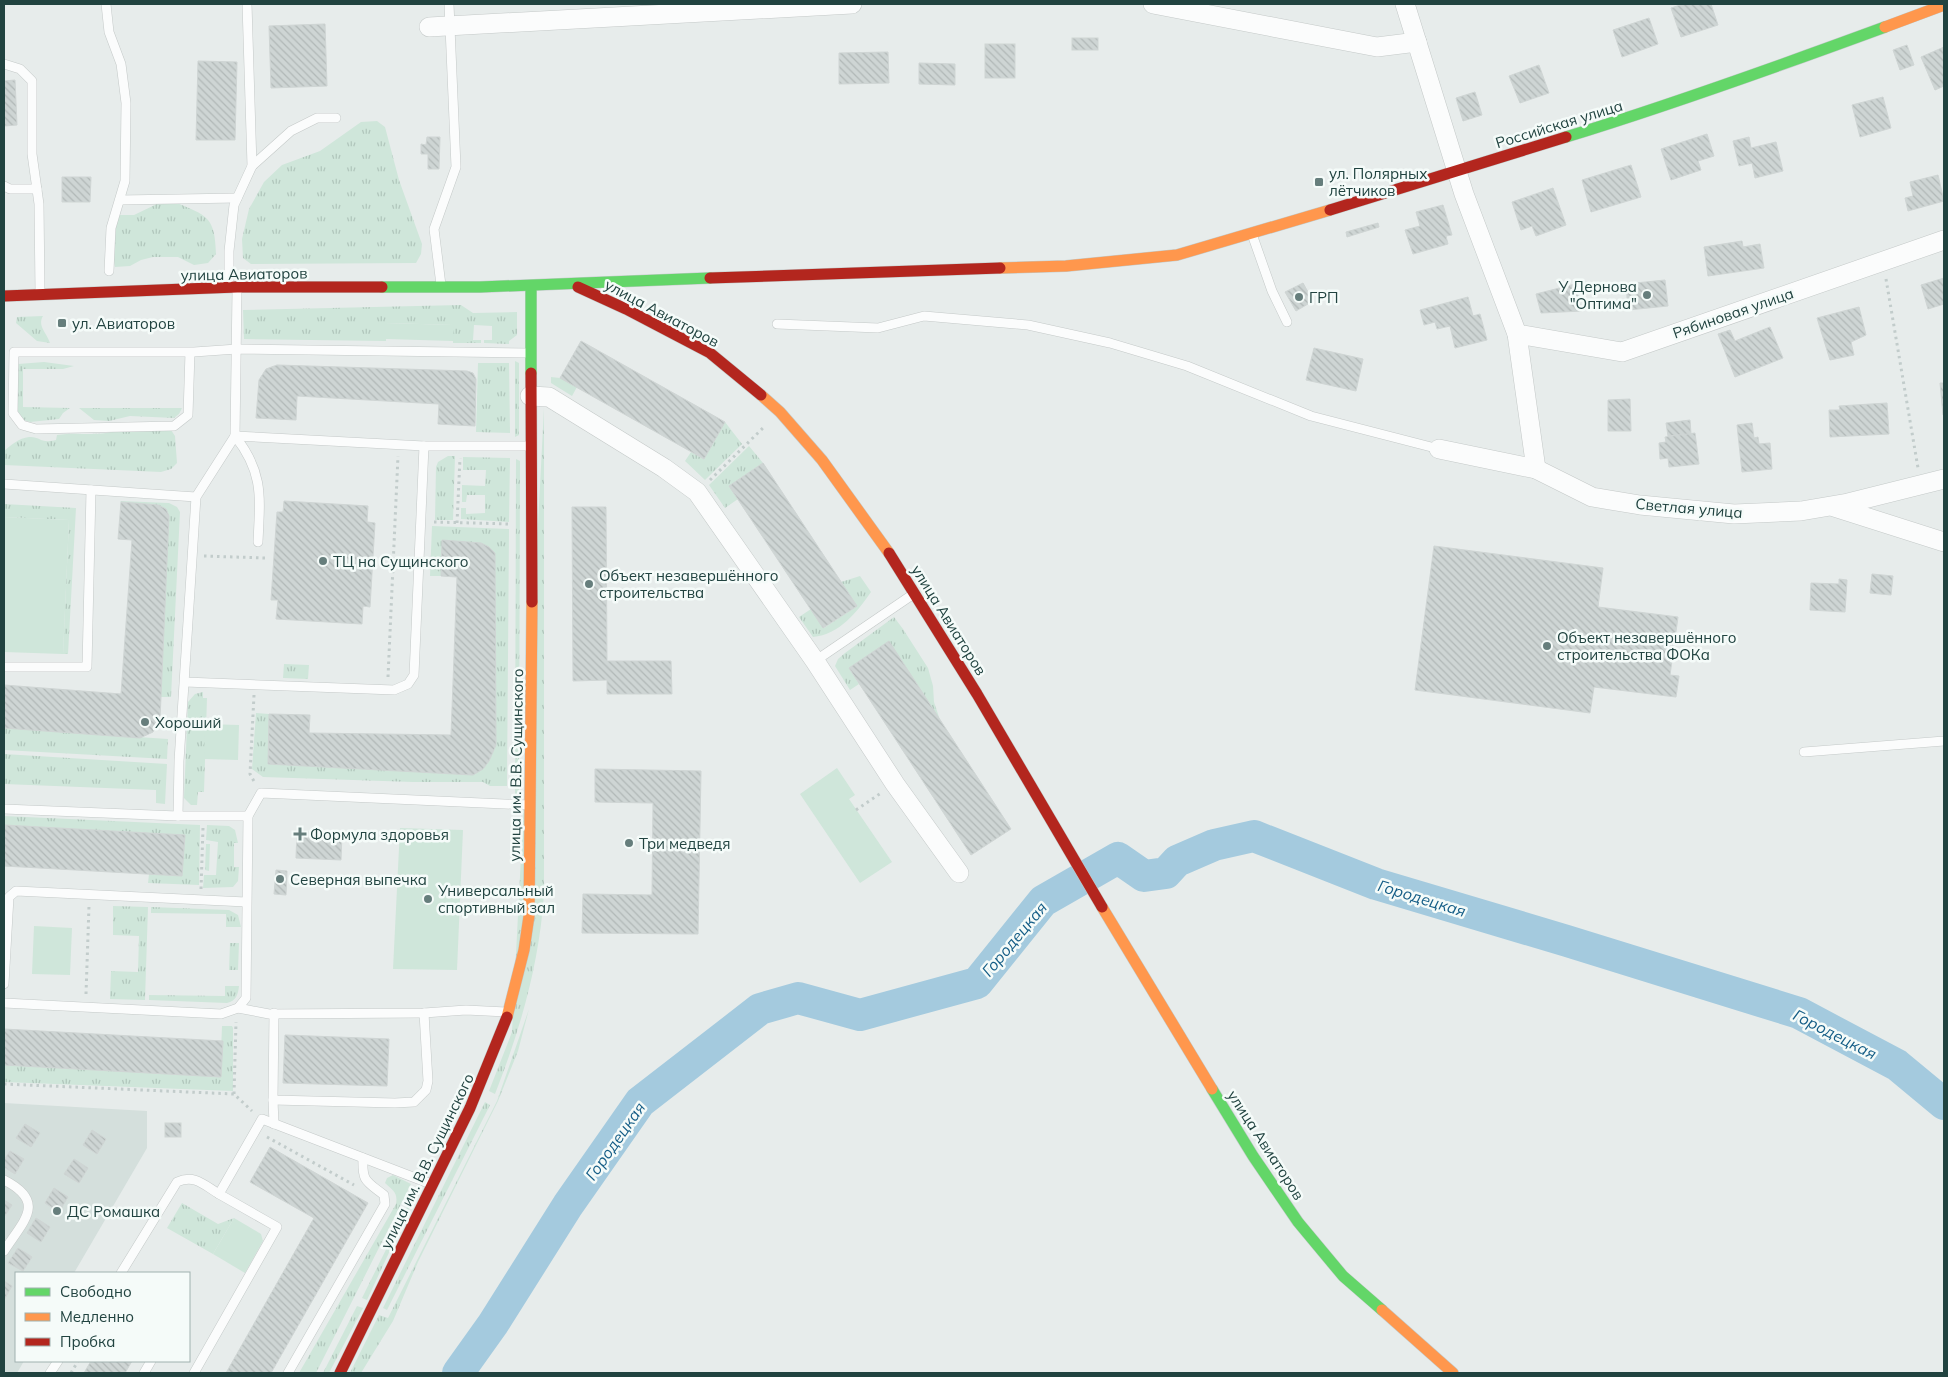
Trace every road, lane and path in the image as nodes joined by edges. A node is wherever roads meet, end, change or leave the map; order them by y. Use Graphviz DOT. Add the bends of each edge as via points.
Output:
graph roads {
  1 [pos="106,4"];
  2 [pos="247,4"];
  3 [pos="449,4"];
  4 [pos="852,4"];
  5 [pos="1153,4"];
  6 [pos="1405,4"];
  7 [pos="1944,5"];
  8 [pos="1911,10"];
  9 [pos="450,26"];
  10 [pos="429,27"];
  11 [pos="1417,42"];
  12 [pos="4,64"];
  13 [pos="336,118"];
  14 [pos="252,166"];
  15 [pos="1457,172"];
  16 [pos="4,186"];
  17 [pos="37,189"];
  18 [pos="238,198"];
  19 [pos="120,200"];
  20 [pos="1252,234"];
  21 [pos="1944,240"];
  22 [pos="1883,262"];
  23 [pos="110,271"];
  24 [pos="573,284"];
  25 [pos="531,286"];
  26 [pos="233,288"];
  27 [pos="441,288"];
  28 [pos="40,294"];
  29 [pos="4,296"];
  30 [pos="1287,322"];
  31 [pos="778,324"];
  32 [pos="1517,334"];
  33 [pos="237,348"];
  34 [pos="190,352"];
  35 [pos="531,353"];
  36 [pos="530,396"];
  37 [pos="780,412"];
  38 [pos="235,436"];
  39 [pos="399,444"];
  40 [pos="424,446"];
  41 [pos="460,446"];
  42 [pos="530,446"];
  43 [pos="1439,450"];
  44 [pos="1536,469"];
  45 [pos="1944,479"];
  46 [pos="4,484"];
  47 [pos="1922,485"];
  48 [pos="91,490"];
  49 [pos="697,492"];
  50 [pos="196,497"];
  51 [pos="1831,506"];
  52 [pos="420,521"];
  53 [pos="457,522"];
  54 [pos="513,524"];
  55 [pos="258,542"];
  56 [pos="1944,542"];
  57 [pos="193,556"];
  58 [pos="266,558"];
  59 [pos="914,594"];
  60 [pos="815,661"];
  61 [pos="4,667"];
  62 [pos="185,682"];
  63 [pos="254,685"];
  64 [pos="388,690"];
  65 [pos="1944,741"];
  66 [pos="1804,752"];
  67 [pos="895,784"];
  68 [pos="261,793"];
  69 [pos="531,806"];
  70 [pos="4,809"];
  71 [pos="856,810"];
  72 [pos="178,816"];
  73 [pos="203,816"];
  74 [pos="248,816"];
  75 [pos="958,873"];
  76 [pos="90,894"];
  77 [pos="200,900"];
  78 [pos="246,902"];
  79 [pos="5,956"];
  80 [pos="4,984"];
  81 [pos="4,1003"];
  82 [pos="86,1007"];
  83 [pos="238,1008"];
  84 [pos="274,1013"];
  85 [pos="424,1013"];
  86 [pos="509,1013"];
  87 [pos="4,1084"];
  88 [pos="234,1094"];
  89 [pos="273,1100"];
  90 [pos="262,1120"];
  91 [pos="274,1124"];
  92 [pos="267,1137"];
  93 [pos="363,1158"];
  94 [pos="4,1180"];
  95 [pos="434,1185"];
  96 [pos="360,1188"];
  97 [pos="219,1194"];
  98 [pos="4,1251"];
  99 [pos="122,1272"];
  100 [pos="57,1362"];
  101 [pos="77,1362"];
  102 [pos="150,1362"];
  103 [pos="50,1373"];
  104 [pos="71,1373"];
  105 [pos="144,1373"];
  106 [pos="194,1373"];
  107 [pos="288,1373"];
  108 [pos="340,1373"];
  109 [pos="1451,1373"];
  1 -- 19 [label="lane" via="109,32 121,64 126,103 125,181"];
  2 -- 14 [label="lane"];
  3 -- 9 [label="lane"];
  4 -- 9 [label="street"];
  5 -- 11 [label="street" via="1377,47"];
  6 -- 11 [label="street"];
  7 -- 8 [label="street, Российская улица"];
  8 -- 15 [label="street, Российская улица" via="1778,67"];
  9 -- 10 [label="street"];
  9 -- 27 [label="lane" via="456,167 434,229"];
  11 -- 15 [label="street"];
  12 -- 17 [label="lane" via="20,69 32,81 32,154"];
  13 -- 14 [label="lane" via="317,118 291,131"];
  14 -- 18 [label="lane"];
  15 -- 20 [label="street, Российская улица"];
  15 -- 32 [label="street"];
  16 -- 17 [label="lane"];
  17 -- 28 [label="lane"];
  18 -- 19 [label="lane"];
  18 -- 26 [label="lane" via="234,205 229,251"];
  19 -- 23 [label="lane" via="111,228"];
  20 -- 24 [label="street, Российская улица" via="1177,255 1066,266"];
  20 -- 30 [label="lane" via="1272,292"];
  21 -- 22 [label="street, Рябиновая улица"];
  22 -- 32 [label="street, Рябиновая улица" via="1622,352"];
  22 -- 47 [label="path"];
  24 -- 25 [label="street, улица Авиаторов"];
  24 -- 37 [label="street, улица Авиаторов" via="710,353"];
  25 -- 27 [label="street, улица Авиаторов"];
  25 -- 35 [label="street, улица им. В.В. Сущинского"];
  26 -- 27 [label="street, улица Авиаторов"];
  26 -- 28 [label="street, улица Авиаторов"];
  26 -- 33 [label="lane"];
  28 -- 29 [label="street, улица Авиаторов"];
  31 -- 43 [label="lane" via="878,328 924,316 1028,325 1110,343 1178,364 1311,416"];
  32 -- 44 [label="street"];
  33 -- 34 [label="lane"];
  33 -- 35 [label="lane"];
  33 -- 38 [label="lane"];
  34 -- 34 [label="lane" via="188,415 174,426 36,429 22,425 13,413 14,352"];
  35 -- 36 [label="street, улица им. В.В. Сущинского"];
  36 -- 42 [label="street, улица им. В.В. Сущинского"];
  36 -- 49 [label="street" via="549,397"];
  37 -- 49 [label="path"];
  37 -- 59 [label="street, улица Авиаторов" via="856,504"];
  38 -- 39 [label="lane"];
  38 -- 50 [label="lane"];
  38 -- 55 [label="lane" via="248,452 260,491"];
  39 -- 40 [label="lane"];
  39 -- 64 [label="path"];
  40 -- 41 [label="lane"];
  40 -- 52 [label="lane"];
  41 -- 42 [label="lane"];
  41 -- 53 [label="path"];
  42 -- 69 [label="street, улица им. В.В. Сущинского"];
  43 -- 44 [label="street, Светлая улица"];
  44 -- 51 [label="street, Светлая улица" via="1592,497 1640,505 1734,514 1801,511"];
  45 -- 47 [label="street, Светлая улица"];
  46 -- 48 [label="lane"];
  47 -- 51 [label="street, Светлая улица"];
  48 -- 50 [label="lane"];
  48 -- 61 [label="lane" via="87,667"];
  49 -- 60 [label="street"];
  50 -- 57 [label="lane"];
  51 -- 56 [label="street"];
  52 -- 53 [label="path"];
  52 -- 64 [label="lane" via="414,675 408,684"];
  53 -- 54 [label="path"];
  57 -- 58 [label="path"];
  57 -- 62 [label="lane"];
  59 -- 60 [label="lane"];
  59 -- 109 [label="street, улица Авиаторов" via="1253,1156 1298,1222 1342,1276"];
  60 -- 67 [label="street"];
  62 -- 63 [label="lane"];
  62 -- 72 [label="lane"];
  63 -- 64 [label="lane"];
  63 -- 68 [label="path" via="250,774"];
  65 -- 66 [label="lane"];
  67 -- 71 [label="path"];
  67 -- 75 [label="street"];
  68 -- 69 [label="lane"];
  68 -- 74 [label="lane"];
  69 -- 86 [label="street, улица им. В.В. Сущинского" via="527,939"];
  70 -- 72 [label="lane"];
  72 -- 73 [label="lane"];
  73 -- 74 [label="lane"];
  73 -- 77 [label="path"];
  74 -- 78 [label="lane"];
  76 -- 77 [label="lane"];
  76 -- 79 [label="lane" via="16,891 9,897"];
  76 -- 82 [label="path"];
  77 -- 78 [label="lane"];
  78 -- 83 [label="lane" via="246,998"];
  79 -- 80 [label="lane"];
  81 -- 82 [label="lane"];
  82 -- 83 [label="lane" via="220,1014"];
  83 -- 84 [label="lane"];
  83 -- 88 [label="path"];
  84 -- 85 [label="lane"];
  84 -- 89 [label="lane"];
  85 -- 86 [label="lane" via="466,1010"];
  85 -- 89 [label="lane" via="428,1081 426,1090 414,1102"];
  86 -- 95 [label="street, улица им. В.В. Сущинского" via="479,1092"];
  87 -- 88 [label="path"];
  88 -- 90 [label="path"];
  89 -- 91 [label="lane"];
  90 -- 91 [label="lane"];
  90 -- 97 [label="lane"];
  91 -- 93 [label="lane"];
  92 -- 96 [label="path"];
  93 -- 95 [label="lane"];
  93 -- 107 [label="lane" via="362,1172 367,1182 384,1195 385,1204"];
  94 -- 98 [label="lane" via="19,1188 28,1198 29,1207"];
  95 -- 108 [label="street, улица им. В.В. Сущинского"];
  97 -- 99 [label="lane" via="192,1178 177,1182"];
  97 -- 106 [label="lane" via="277,1227"];
  100 -- 103 [label="lane"];
  101 -- 104 [label="path"];
  102 -- 105 [label="lane"];
}
